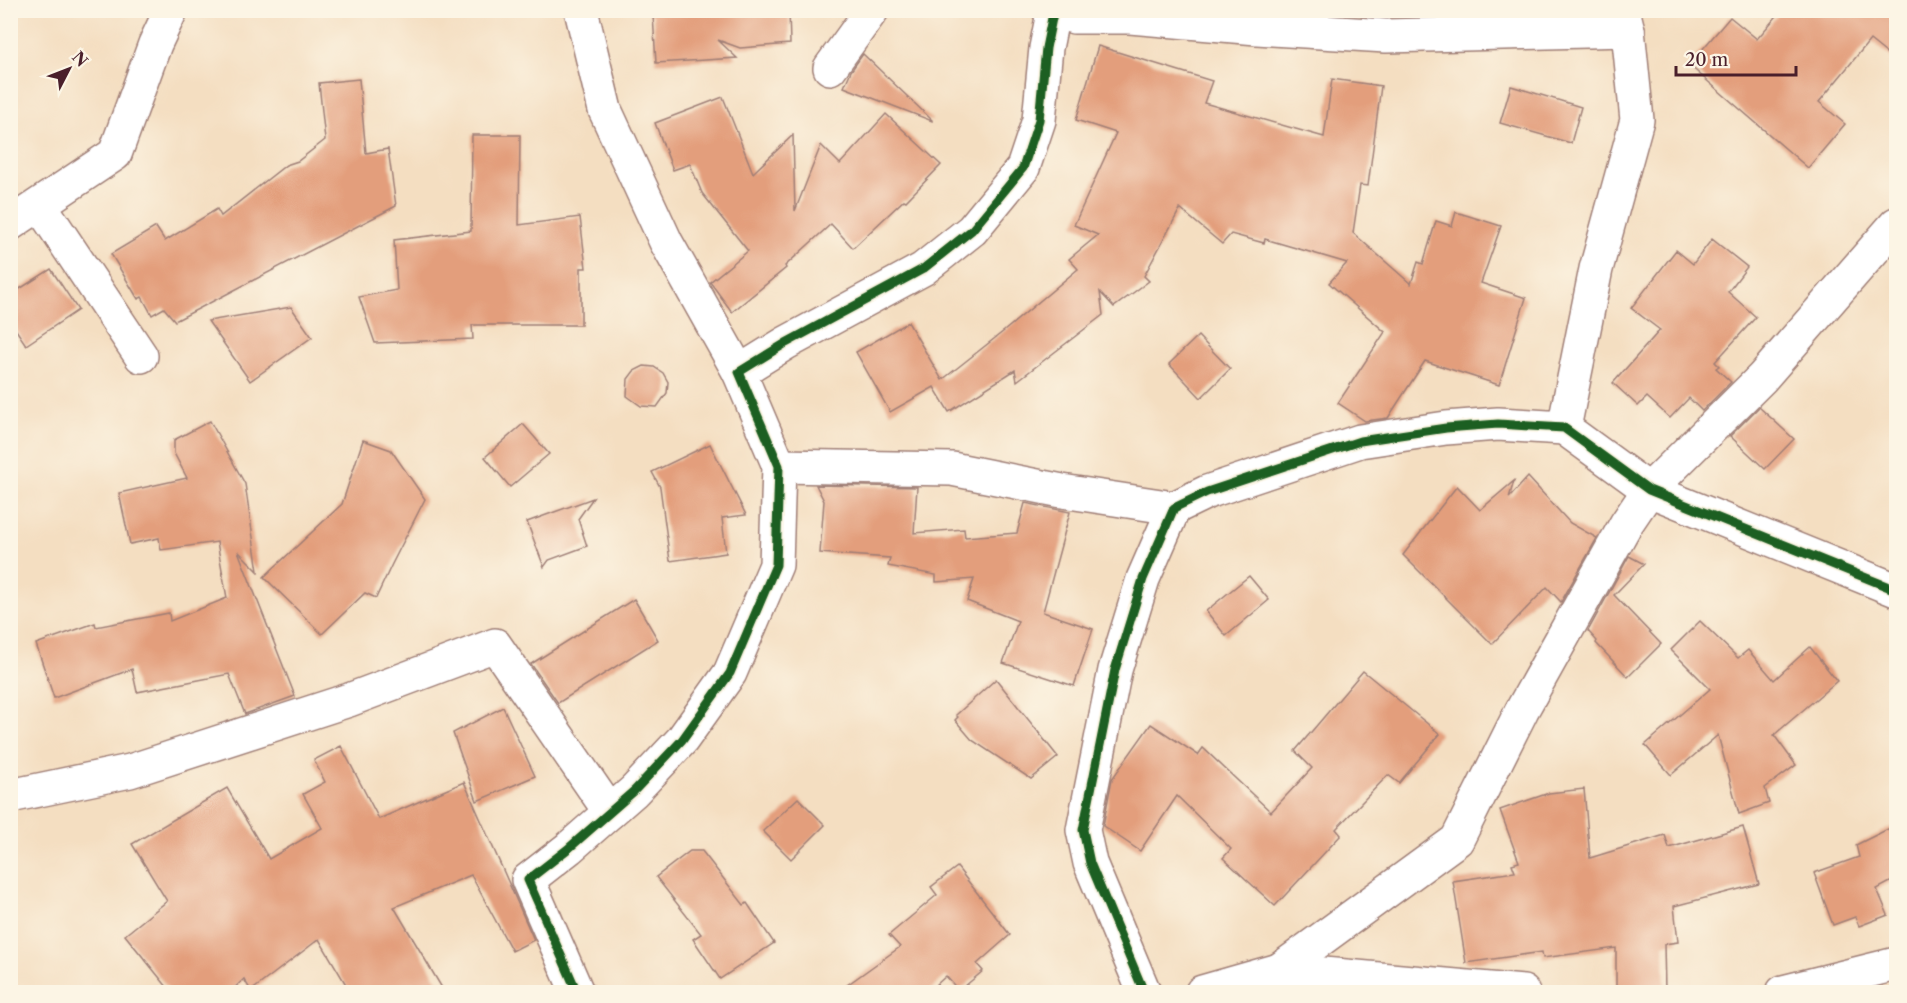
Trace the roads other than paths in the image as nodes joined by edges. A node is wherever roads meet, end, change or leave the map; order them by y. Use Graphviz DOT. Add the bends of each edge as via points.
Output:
graph roads {
  1 [pos="171,10"];
  2 [pos="581,10"];
  3 [pos="872,10"];
  4 [pos="1063,13"];
  5 [pos="1626,20"];
  6 [pos="830,68"];
  7 [pos="40,205"];
  8 [pos="10,224"];
  9 [pos="1896,224"];
  10 [pos="141,356"];
  11 [pos="739,372"];
  12 [pos="1564,428"];
  13 [pos="779,466"];
  14 [pos="1650,490"];
  15 [pos="1173,508"];
  16 [pos="1896,590"];
  17 [pos="10,796"];
  18 [pos="610,812"];
  19 [pos="1896,964"];
  20 [pos="1279,970"];
  21 [pos="577,993"];
  22 [pos="1144,993"];
  23 [pos="1202,993"];
  24 [pos="1523,993"];
  25 [pos="1783,993"];
  1 -- 7 [label="street" via="115,154"];
  2 -- 11 [label="street" via="605,110 666,242"];
  3 -- 6 [label="street"];
  4 -- 5 [label="street" via="1386,36"];
  4 -- 11 [label="street" via="1046,48 1039,120 1023,168 972,230 923,269"];
  5 -- 12 [label="street" via="1638,120 1596,269"];
  7 -- 8 [label="street"];
  7 -- 10 [label="street"];
  9 -- 14 [label="street" via="1762,378"];
  11 -- 13 [label="street"];
  12 -- 14 [label="street"];
  12 -- 15 [label="street" via="1498,424 1360,441 1207,492"];
  13 -- 15 [label="street" via="952,469"];
  13 -- 18 [label="street" via="776,565 730,674 682,740"];
  14 -- 16 [label="street"];
  14 -- 20 [label="street" via="1626,524 1522,710 1457,840"];
  15 -- 22 [label="street" via="1143,579 1115,670 1083,830 1090,863"];
  17 -- 18 [label="street" via="129,771 349,700 495,645"];
  18 -- 21 [label="street" via="528,880"];
  19 -- 25 [label="street"];
  20 -- 23 [label="street"];
  20 -- 24 [label="street"];
}
